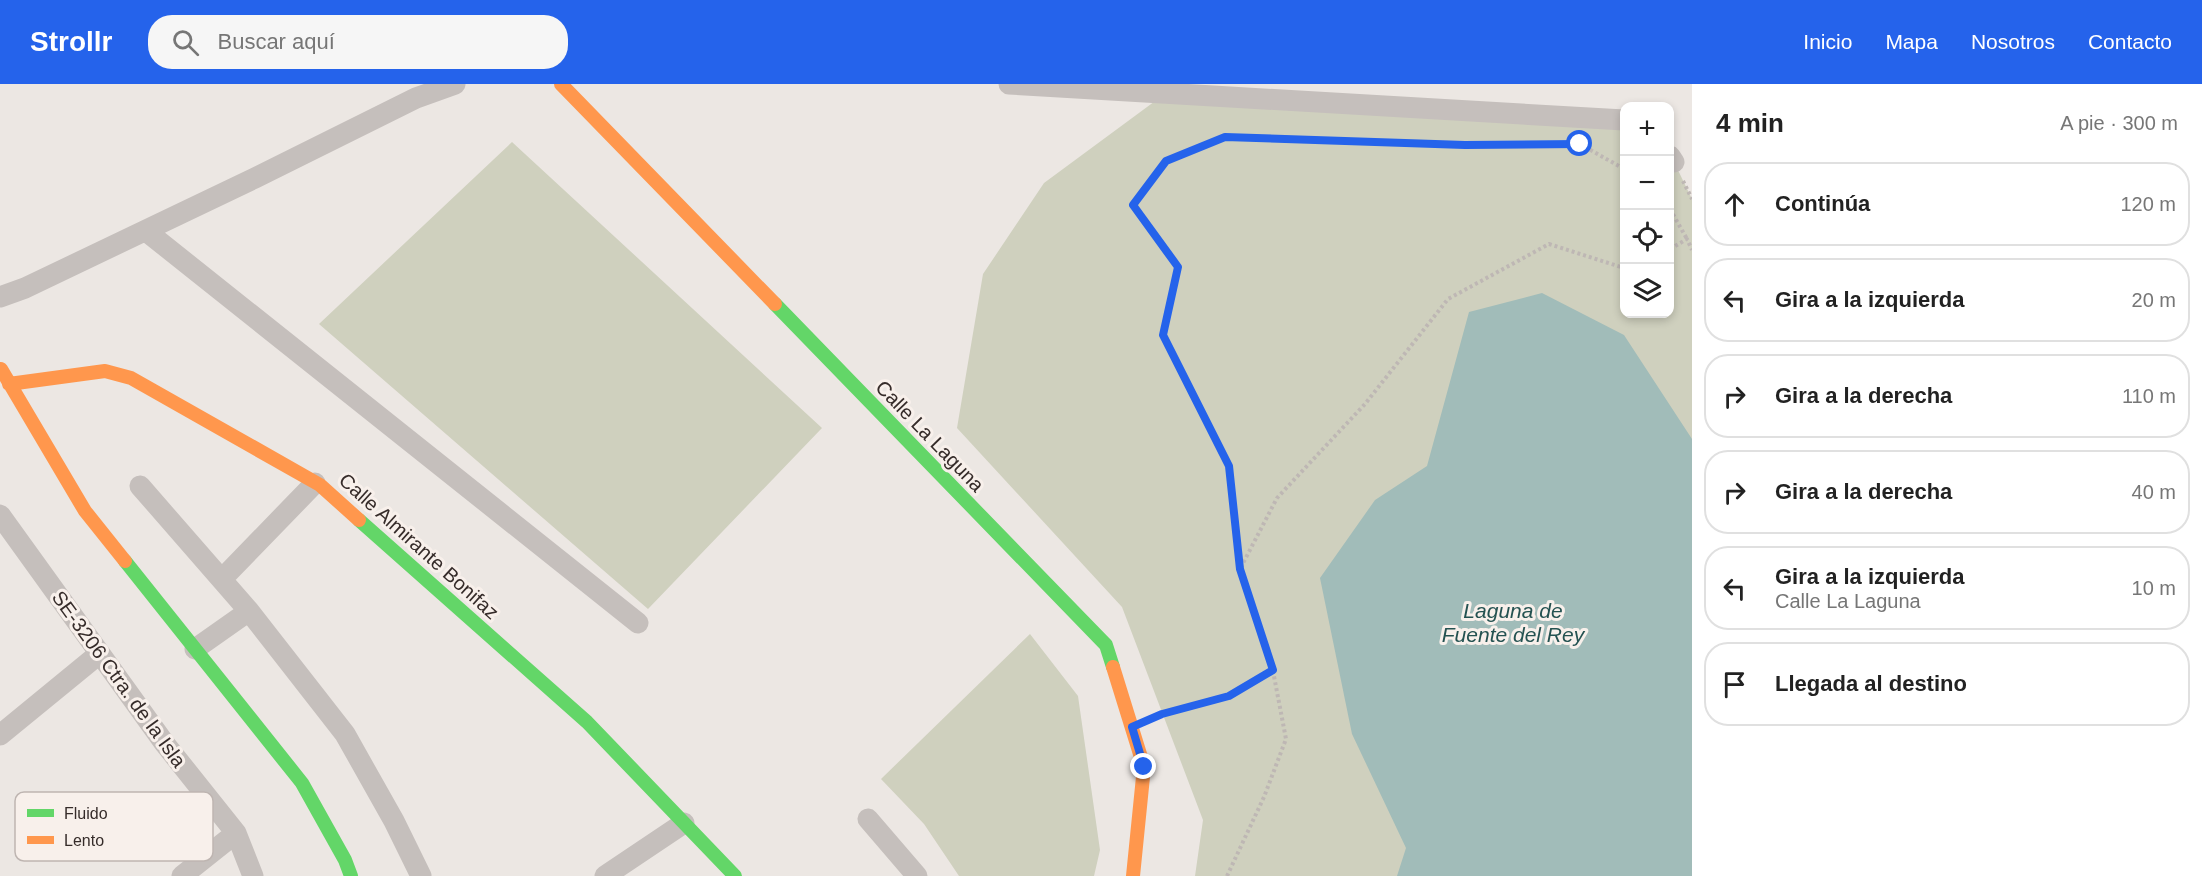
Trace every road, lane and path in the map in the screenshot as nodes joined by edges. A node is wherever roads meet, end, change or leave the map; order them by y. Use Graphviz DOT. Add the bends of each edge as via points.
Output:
graph roads {
  1 [pos="456,84"];
  2 [pos="561,84"];
  3 [pos="1009,84"];
  4 [pos="1620,120"];
  5 [pos="1620,167"];
  6 [pos="1671,210"];
  7 [pos="146,231"];
  8 [pos="1687,239"];
  9 [pos="1674,247"];
  10 [pos="1692,250"];
  11 [pos="1620,267"];
  12 [pos="0,297"];
  13 [pos="2,371"];
  14 [pos="315,483"];
  15 [pos="140,486"];
  16 [pos="0,515"];
  17 [pos="1240,569"];
  18 [pos="222,579"];
  19 [pos="249,611"];
  20 [pos="638,623"];
  21 [pos="195,649"];
  22 [pos="99,654"];
  23 [pos="1273,670"];
  24 [pos="1132,727"];
  25 [pos="0,735"];
  26 [pos="203,792"];
  27 [pos="213,804"];
  28 [pos="868,819"];
  29 [pos="684,823"];
  30 [pos="236,833"];
  31 [pos="213,851"];
  32 [pos="201,861"];
  33 [pos="182,876"];
  34 [pos="253,876"];
  35 [pos="351,876"];
  36 [pos="421,876"];
  37 [pos="605,876"];
  38 [pos="735,876"];
  39 [pos="917,876"];
  40 [pos="1133,876"];
  41 [pos="1227,876"];
  1 -- 7 [label="street" via="416,98"];
  2 -- 24 [label="street, Calle La Laguna" via="1106,645"];
  3 -- 4 [label="street"];
  5 -- 17 [label="path" via="1580,144 1465,145 1225,137 1166,161 1133,205 1178,267 1163,335 1229,466"];
  6 -- 8 [label="path"];
  7 -- 12 [label="street"];
  7 -- 20 [label="street"];
  8 -- 9 [label="path"];
  8 -- 10 [label="path"];
  11 -- 17 [label="path" via="1549,244 1448,299 1365,404 1277,498"];
  13 -- 14 [label="street, Calle Almirante Bonifaz" via="105,371 131,378"];
  13 -- 21 [label="street" via="85,511"];
  14 -- 18 [label="street"];
  14 -- 29 [label="street, Calle Almirante Bonifaz" via="587,722"];
  15 -- 18 [label="street"];
  16 -- 22 [label="street, SE-3206 Ctra. de la Isla"];
  17 -- 23 [label="path"];
  18 -- 19 [label="street"];
  19 -- 21 [label="street"];
  19 -- 36 [label="street" via="345,734"];
  21 -- 35 [label="street" via="302,783"];
  22 -- 25 [label="street"];
  22 -- 26 [label="street, SE-3206 Ctra. de la Isla"];
  23 -- 24 [label="path" via="1229,696 1162,714"];
  23 -- 41 [label="path" via="1286,740"];
  24 -- 40 [label="street, Calle La Laguna" via="1144,767"];
  27 -- 30 [label="street, SE-3206 Ctra. de la Isla"];
  28 -- 39 [label="street"];
  29 -- 37 [label="street"];
  29 -- 38 [label="street, Calle Almirante Bonifaz"];
  30 -- 31 [label="street"];
  30 -- 34 [label="street, SE-3206 Ctra. de la Isla"];
  32 -- 33 [label="street"];
}
